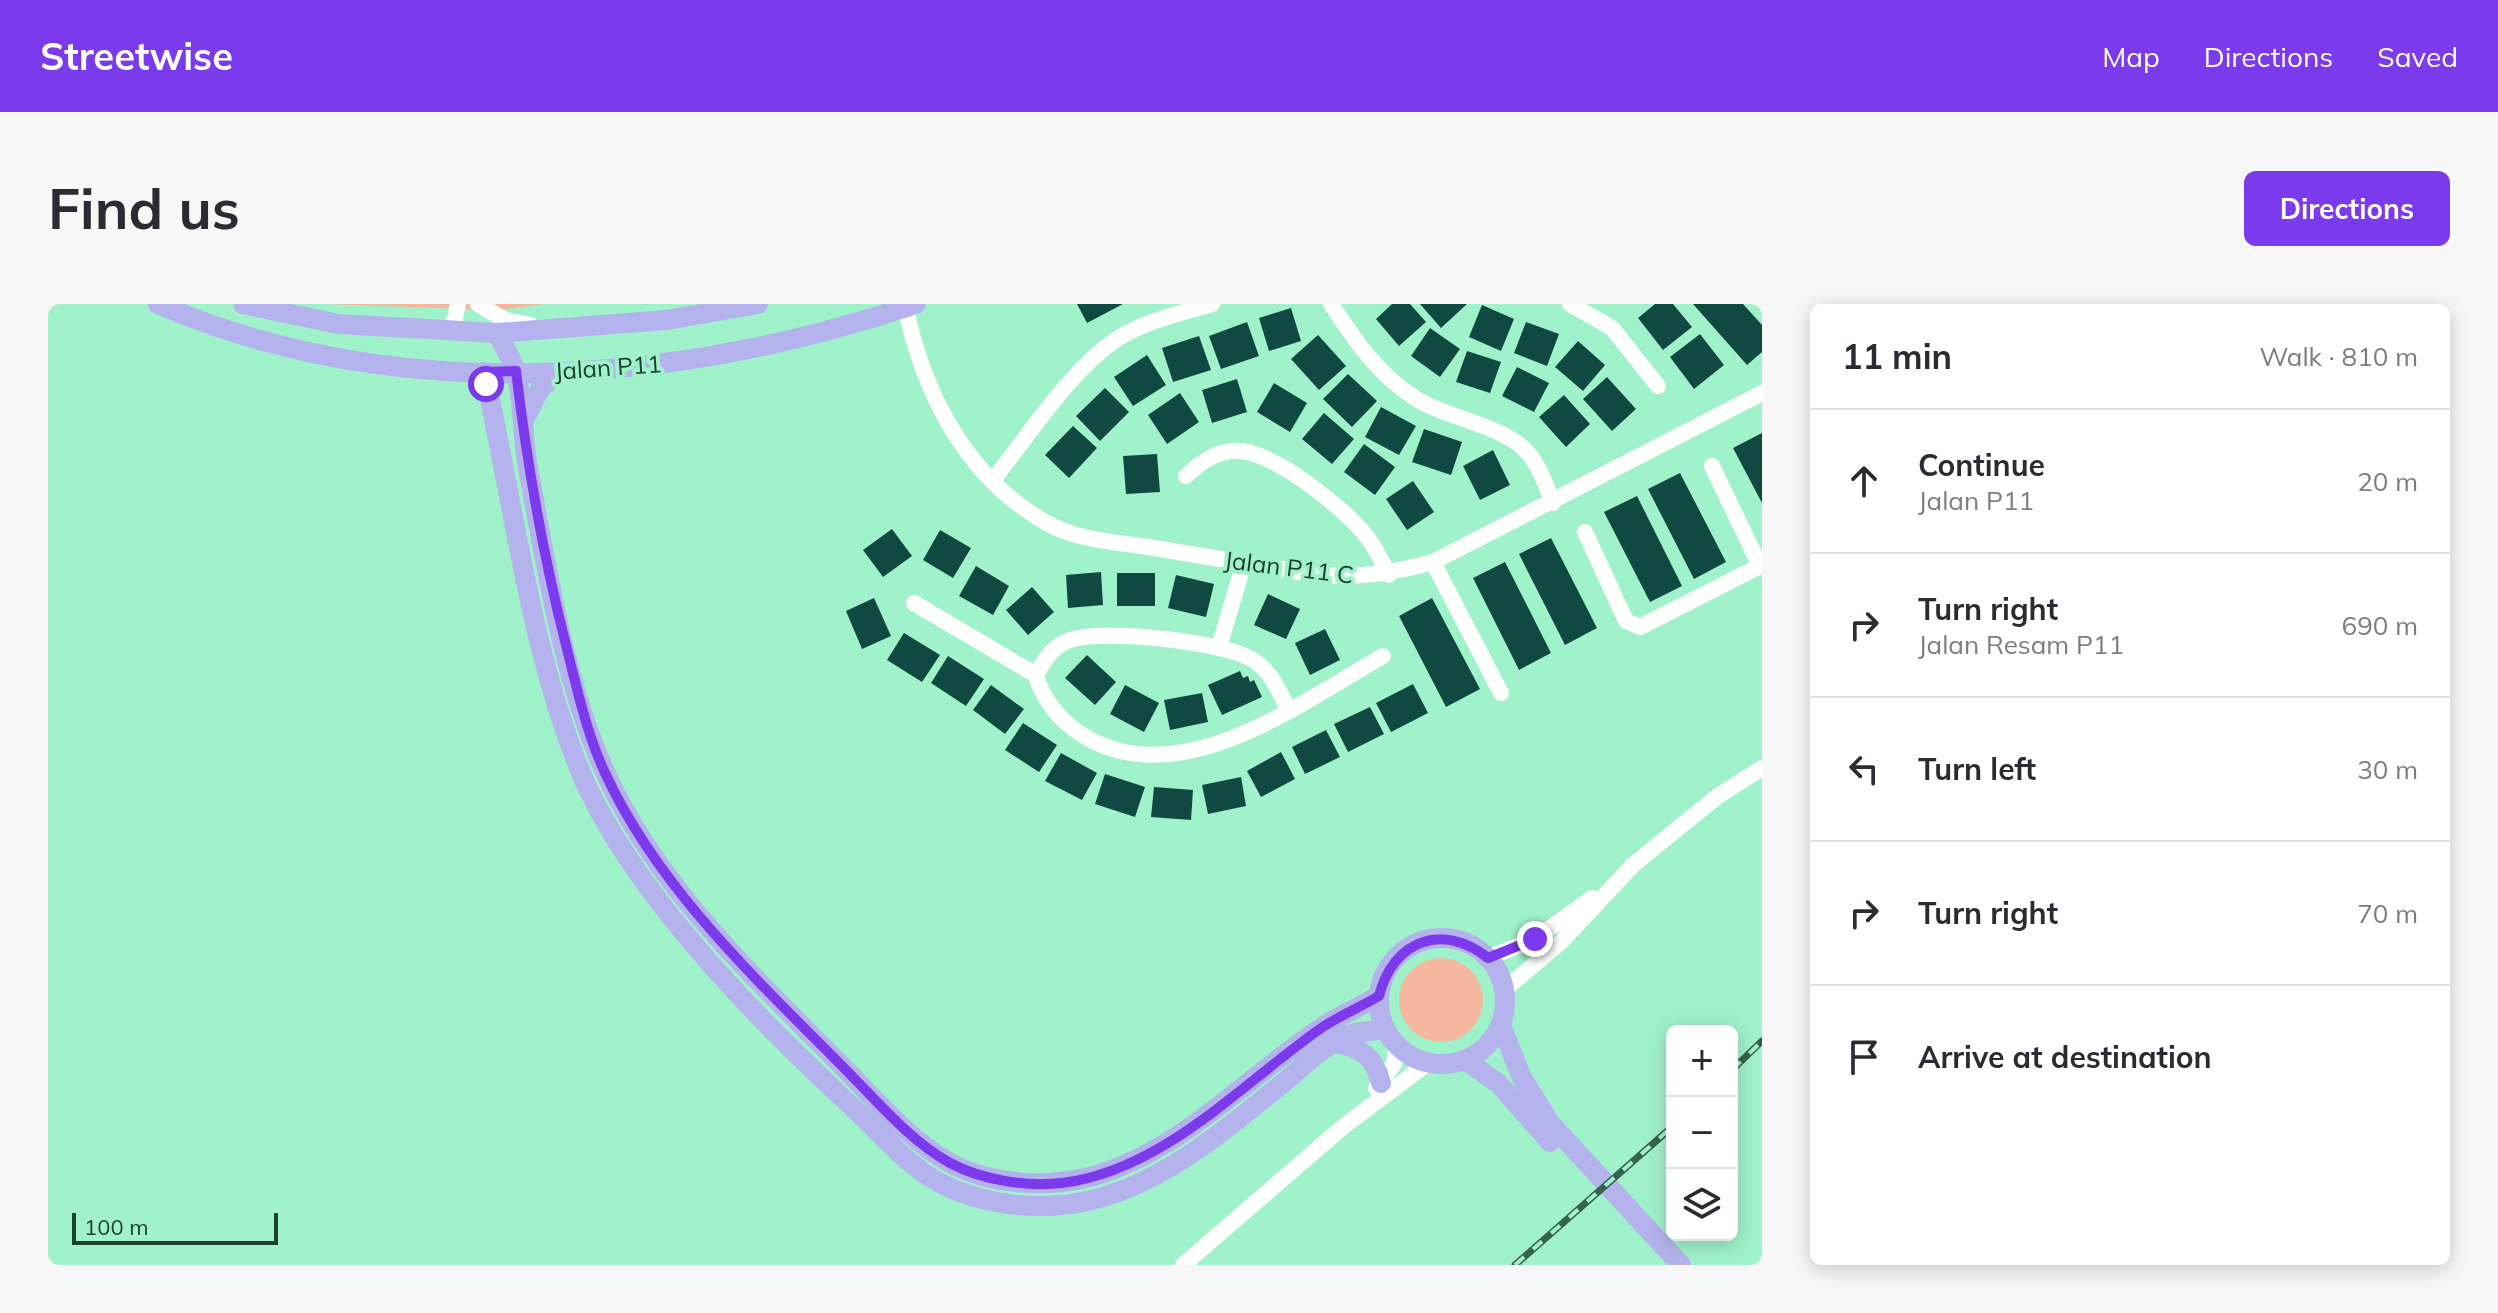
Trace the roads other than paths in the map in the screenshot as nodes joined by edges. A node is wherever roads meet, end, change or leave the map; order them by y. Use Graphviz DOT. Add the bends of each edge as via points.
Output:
graph roads {
  1 [pos="158,304"];
  2 [pos="243,304"];
  3 [pos="458,304"];
  4 [pos="478,304"];
  5 [pos="758,304"];
  6 [pos="1212,304"];
  7 [pos="1331,304"];
  8 [pos="1570,304"];
  9 [pos="909,305"];
  10 [pos="544,328"];
  11 [pos="444,331"];
  12 [pos="497,333"];
  13 [pos="516,371"];
  14 [pos="559,371"];
  15 [pos="484,372"];
  16 [pos="443,373"];
  17 [pos="1658,386"];
  18 [pos="1762,393"];
  19 [pos="493,416"];
  20 [pos="522,424"];
  21 [pos="1712,466"];
  22 [pos="1186,476"];
  23 [pos="992,481"];
  24 [pos="1553,503"];
  25 [pos="1585,532"];
  26 [pos="1433,562"];
  27 [pos="1244,563"];
  28 [pos="1761,566"];
  29 [pos="1389,575"];
  30 [pos="914,603"];
  31 [pos="1219,647"];
  32 [pos="1383,656"];
  33 [pos="1036,675"];
  34 [pos="1501,693"];
  35 [pos="1288,709"];
  36 [pos="1762,768"];
  37 [pos="1616,881"];
  38 [pos="1488,958"];
  39 [pos="1504,990"];
  40 [pos="1379,996"];
  41 [pos="1501,1025"];
  42 [pos="1385,1029"];
  43 [pos="1334,1043"];
  44 [pos="1397,1047"];
  45 [pos="1465,1060"];
  46 [pos="1428,1063"];
  47 [pos="1381,1083"];
  48 [pos="1344,1126"];
  49 [pos="1545,1127"];
  50 [pos="1673,1262"];
  51 [pos="1183,1265"];
  1 -- 16 [label="main road, Jalan P11" via="314,355"];
  2 -- 11 [label="main road, Jalan P11" via="338,324"];
  3 -- 11 [label="street" via="454,322"];
  4 -- 10 [label="street" via="505,320"];
  5 -- 10 [label="main road, Jalan P11" via="667,320"];
  6 -- 23 [label="street" via="1141,326 1114,342 1084,367"];
  7 -- 24 [label="street" via="1363,353 1391,381 1427,405 1527,451"];
  8 -- 17 [label="street" via="1612,328"];
  9 -- 14 [label="main road, Jalan P11" via="731,354"];
  9 -- 23 [label="street, Jalan P11 C" via="918,359 955,438"];
  10 -- 12 [label="main road, Jalan P11"];
  11 -- 12 [label="main road, Jalan P11"];
  12 -- 13 [label="main road"];
  12 -- 15 [label="main road"];
  13 -- 14 [label="main road, Jalan P11"];
  13 -- 15 [label="main road, Jalan P11"];
  13 -- 20 [label="main road"];
  14 -- 20 [label="main road" via="540,389"];
  15 -- 16 [label="main road, Jalan P11"];
  15 -- 19 [label="main road"];
  16 -- 19 [label="main road" via="468,385"];
  18 -- 24 [label="street, Jalan P11 C"];
  19 -- 43 [label="main road" via="558,704 585,784 669,915 827,1084 916,1166 940,1183 1002,1203 1064,1205 1101,1197 1163,1170 1218,1135"];
  20 -- 40 [label="main road" via="579,698 606,774 634,826 686,900 774,997 886,1110 950,1163 1005,1181 1035,1183 1062,1183 1124,1165 1205,1117 1321,1028"];
  21 -- 28 [label="street"];
  22 -- 29 [label="street" via="1203,460 1222,453 1239,451 1277,464 1353,520"];
  23 -- 27 [label="street, Jalan P11 C" via="1048,525 1090,538"];
  24 -- 26 [label="street, Jalan P11 C"];
  25 -- 28 [label="street" via="1626,621 1640,627"];
  26 -- 29 [label="street, Jalan P11 C"];
  26 -- 34 [label="street"];
  27 -- 29 [label="street, Jalan P11 C" via="1317,575"];
  27 -- 31 [label="street"];
  30 -- 33 [label="street"];
  31 -- 33 [label="street" via="1086,637 1054,650"];
  31 -- 35 [label="street" via="1264,668"];
  32 -- 35 [label="street"];
  33 -- 35 [label="street" via="1040,689 1078,733 1124,754 1201,751"];
  36 -- 37 [label="street" via="1718,796"];
  37 -- 38 [label="street" via="1535,939"];
  37 -- 39 [label="street" via="1561,942"];
  38 -- 39 [label="main road"];
  38 -- 40 [label="main road" via="1457,940 1422,942 1393,963"];
  39 -- 41 [label="main road"];
  40 -- 42 [label="main road"];
  41 -- 45 [label="main road" via="1486,1046"];
  41 -- 49 [label="main road"];
  42 -- 43 [label="main road"];
  42 -- 44 [label="main road"];
  43 -- 47 [label="main road" via="1365,1053 1376,1065"];
  44 -- 46 [label="main road"];
  44 -- 47 [label="street" via="1394,1064"];
  45 -- 46 [label="main road"];
  45 -- 49 [label="main road"];
  46 -- 48 [label="street"];
  47 -- 48 [label="street"];
  48 -- 51 [label="street"];
  49 -- 50 [label="main road"];
}
